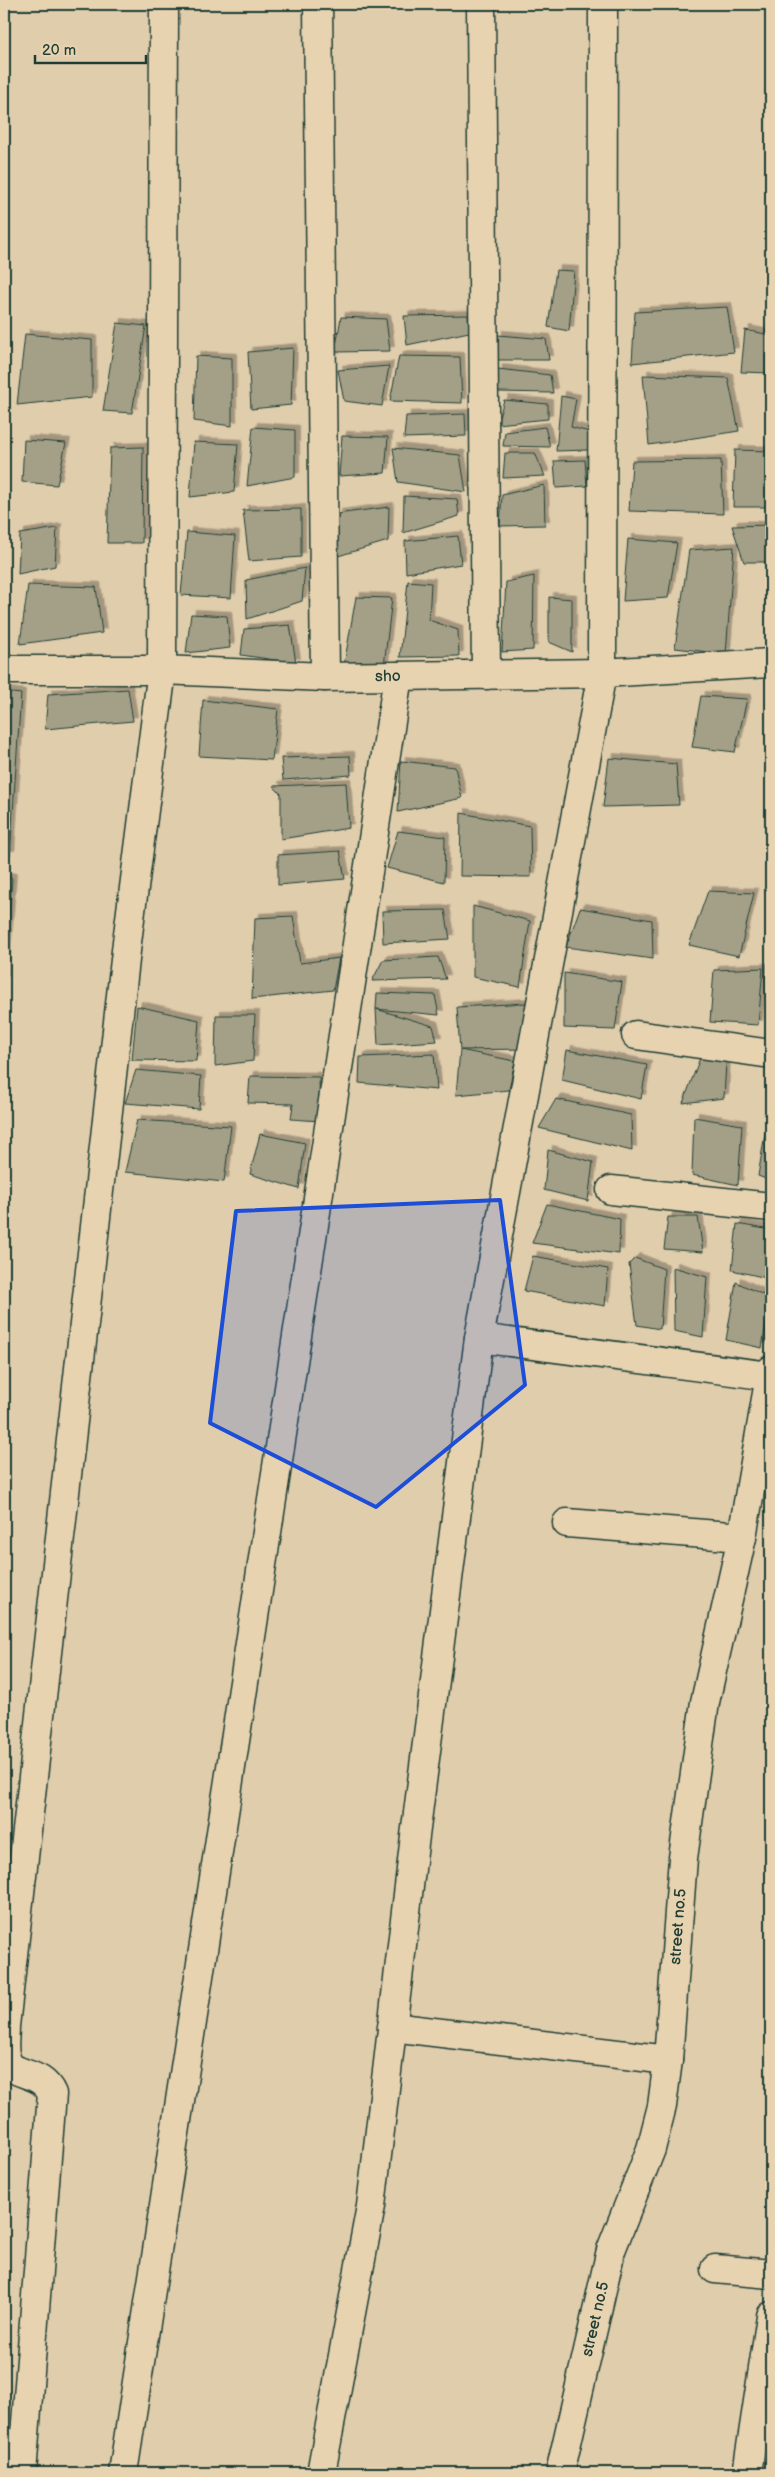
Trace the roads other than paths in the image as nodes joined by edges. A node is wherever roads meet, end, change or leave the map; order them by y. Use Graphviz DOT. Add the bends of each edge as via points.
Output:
graph roads {
  1 [pos="164,4"];
  2 [pos="318,4"];
  3 [pos="481,4"];
  4 [pos="604,4"];
  5 [pos="771,663"];
  6 [pos="4,670"];
  7 [pos="162,670"];
  8 [pos="602,673"];
  9 [pos="486,675"];
  10 [pos="398,676"];
  11 [pos="325,677"];
  12 [pos="636,1035"];
  13 [pos="771,1054"];
  14 [pos="611,1190"];
  15 [pos="771,1207"];
  16 [pos="479,1338"];
  17 [pos="771,1373"];
  18 [pos="567,1523"];
  19 [pos="742,1537"];
  20 [pos="392,2027"];
  21 [pos="668,2060"];
  22 [pos="715,2269"];
  23 [pos="771,2274"];
  24 [pos="771,2316"];
  25 [pos="22,2473"];
  26 [pos="123,2473"];
  27 [pos="321,2473"];
  28 [pos="560,2473"];
  29 [pos="747,2473"];
  1 -- 7 [label="street"];
  2 -- 11 [label="street"];
  3 -- 9 [label="street"];
  4 -- 8 [label="street"];
  5 -- 8 [label="street, sho"];
  6 -- 7 [label="street, sho"];
  7 -- 11 [label="street, sho"];
  7 -- 25 [label="street" via="5,2026 7,2063 43,2080 49,2085 52,2100"];
  8 -- 9 [label="street, sho"];
  8 -- 16 [label="street"];
  9 -- 10 [label="street, sho"];
  10 -- 11 [label="street, sho"];
  10 -- 26 [label="street"];
  12 -- 13 [label="street"];
  14 -- 15 [label="street"];
  16 -- 17 [label="street"];
  16 -- 20 [label="street"];
  17 -- 19 [label="street, street no.5"];
  18 -- 19 [label="street"];
  19 -- 21 [label="street, street no.5" via="705,1702 684,1848"];
  20 -- 21 [label="street"];
  20 -- 27 [label="street" via="372,2206"];
  21 -- 28 [label="street, street no.5" via="662,2106 651,2149 612,2250"];
  22 -- 23 [label="street"];
  24 -- 29 [label="street"];
}
